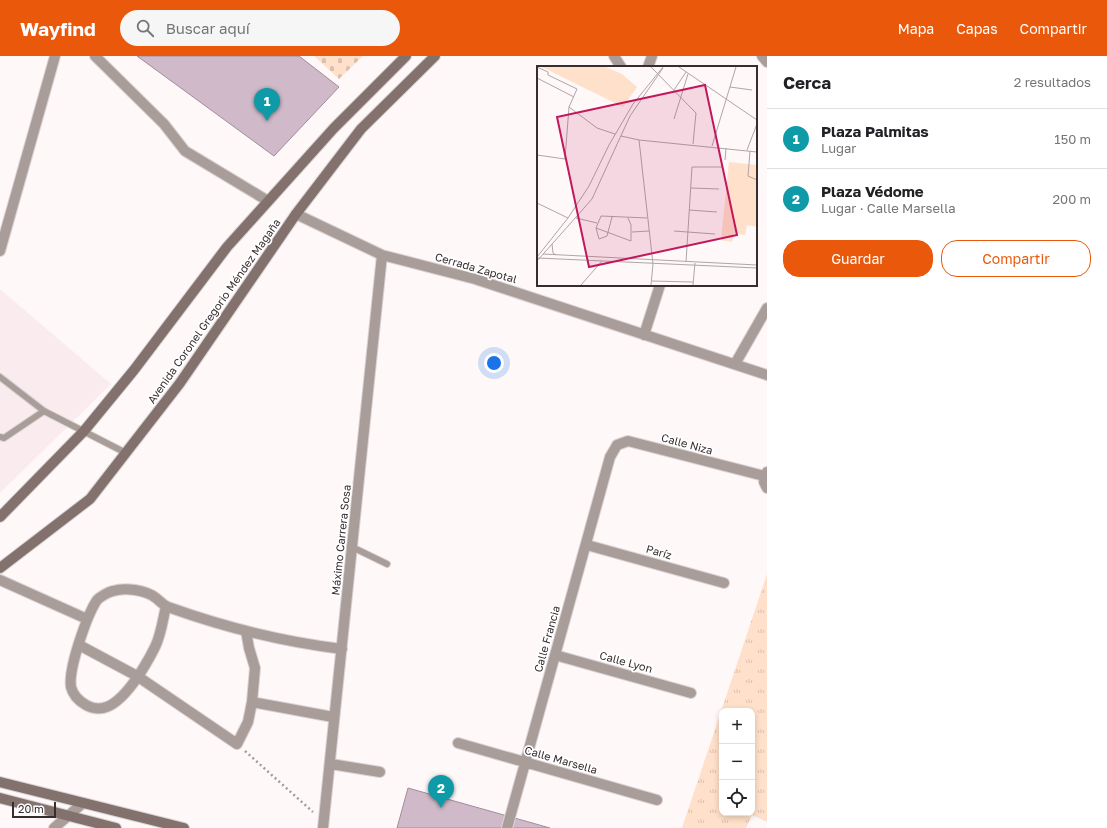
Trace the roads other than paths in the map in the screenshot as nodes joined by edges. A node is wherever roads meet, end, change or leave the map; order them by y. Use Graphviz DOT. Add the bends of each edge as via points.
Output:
graph roads {
  1 [pos="55,56"];
  2 [pos="95,56"];
  3 [pos="406,56"];
  4 [pos="435,56"];
  5 [pos="614,56"];
  6 [pos="652,56"];
  7 [pos="762,56"];
  8 [pos="767,62"];
  9 [pos="620,66"];
  10 [pos="648,66"];
  11 [pos="268,202"];
  12 [pos="296,214"];
  13 [pos="0,251"];
  14 [pos="382,255"];
  15 [pos="660,286"];
  16 [pos="767,308"];
  17 [pos="644,334"];
  18 [pos="735,364"];
  19 [pos="767,375"];
  20 [pos="0,377"];
  21 [pos="44,411"];
  22 [pos="84,432"];
  23 [pos="0,437"];
  24 [pos="126,453"];
  25 [pos="610,457"];
  26 [pos="766,474"];
  27 [pos="767,488"];
  28 [pos="0,517"];
  29 [pos="587,545"];
  30 [pos="352,547"];
  31 [pos="388,564"];
  32 [pos="0,568"];
  33 [pos="0,580"];
  34 [pos="724,583"];
  35 [pos="166,606"];
  36 [pos="87,619"];
  37 [pos="246,630"];
  38 [pos="79,644"];
  39 [pos="342,649"];
  40 [pos="556,655"];
  41 [pos="137,676"];
  42 [pos="691,693"];
  43 [pos="252,702"];
  44 [pos="333,717"];
  45 [pos="458,743"];
  46 [pos="525,762"];
  47 [pos="331,764"];
  48 [pos="380,772"];
  49 [pos="0,782"];
  50 [pos="0,798"];
  51 [pos="657,800"];
  52 [pos="83,803"];
  53 [pos="70,815"];
  54 [pos="323,825"];
  55 [pos="54,828"];
  56 [pos="116,828"];
  57 [pos="184,828"];
  58 [pos="507,828"];
  1 -- 13 [label="street"];
  2 -- 11 [label="street" via="164,124 185,151"];
  3 -- 11 [label="main road, Avenida Coronel Gregorio Méndez Magaña" via="334,128"];
  4 -- 12 [label="main road, Avenida Coronel Gregorio Méndez Magaña" via="361,129"];
  5 -- 9 [label="street"];
  6 -- 10 [label="street"];
  7 -- 8 [label="street"];
  11 -- 22 [label="main road, Avenida Coronel Gregorio Méndez Magaña" via="227,246"];
  12 -- 14 [label="street, Cerrada Zapotal"];
  12 -- 24 [label="main road, Avenida Coronel Gregorio Méndez Magaña" via="180,383"];
  14 -- 17 [label="street, Cerrada Zapotal" via="475,279"];
  14 -- 30 [label="street, Máximo Carrera Sosa"];
  15 -- 17 [label="street"];
  16 -- 18 [label="street"];
  17 -- 18 [label="street, Cerrada Zapotal"];
  18 -- 19 [label="street, Cerrada Zapotal"];
  20 -- 21 [label="lane"];
  21 -- 22 [label="lane"];
  21 -- 23 [label="lane" via="4,438"];
  22 -- 24 [label="lane"];
  22 -- 28 [label="main road, Avenida Coronel Gregorio Méndez Magaña"];
  24 -- 32 [label="main road, Avenida Coronel Gregorio Méndez Magaña" via="90,499"];
  25 -- 26 [label="street, Calle Niza" via="617,445 628,440"];
  25 -- 29 [label="street, Calle Francia"];
  26 -- 27 [label="street" via="764,482"];
  29 -- 34 [label="street, Paríz"];
  29 -- 40 [label="street, Calle Francia"];
  30 -- 31 [label="lane"];
  30 -- 39 [label="street, Máximo Carrera Sosa"];
  33 -- 36 [label="street"];
  35 -- 36 [label="street" via="155,597 134,589 113,591 98,599"];
  35 -- 37 [label="street"];
  35 -- 41 [label="street" via="156,646"];
  36 -- 38 [label="street"];
  37 -- 39 [label="street"];
  37 -- 43 [label="street" via="248,648 255,668"];
  38 -- 41 [label="street"];
  38 -- 41 [label="street" via="71,687 81,703 89,707 108,707 123,695"];
  39 -- 44 [label="street, Máximo Carrera Sosa"];
  40 -- 42 [label="street, Calle Lyon"];
  40 -- 46 [label="street, Calle Francia"];
  41 -- 43 [label="street" via="237,744 248,722"];
  43 -- 44 [label="street"];
  44 -- 47 [label="street, Máximo Carrera Sosa"];
  45 -- 46 [label="street, Calle Marsella"];
  46 -- 51 [label="street, Calle Marsella"];
  46 -- 58 [label="street, Calle Francia"];
  47 -- 48 [label="street"];
  47 -- 54 [label="street, Máximo Carrera Sosa"];
  49 -- 52 [label="main road"];
  50 -- 53 [label="main road"];
  52 -- 53 [label="street"];
  52 -- 57 [label="main road"];
  53 -- 55 [label="street"];
  53 -- 56 [label="main road"];
}
